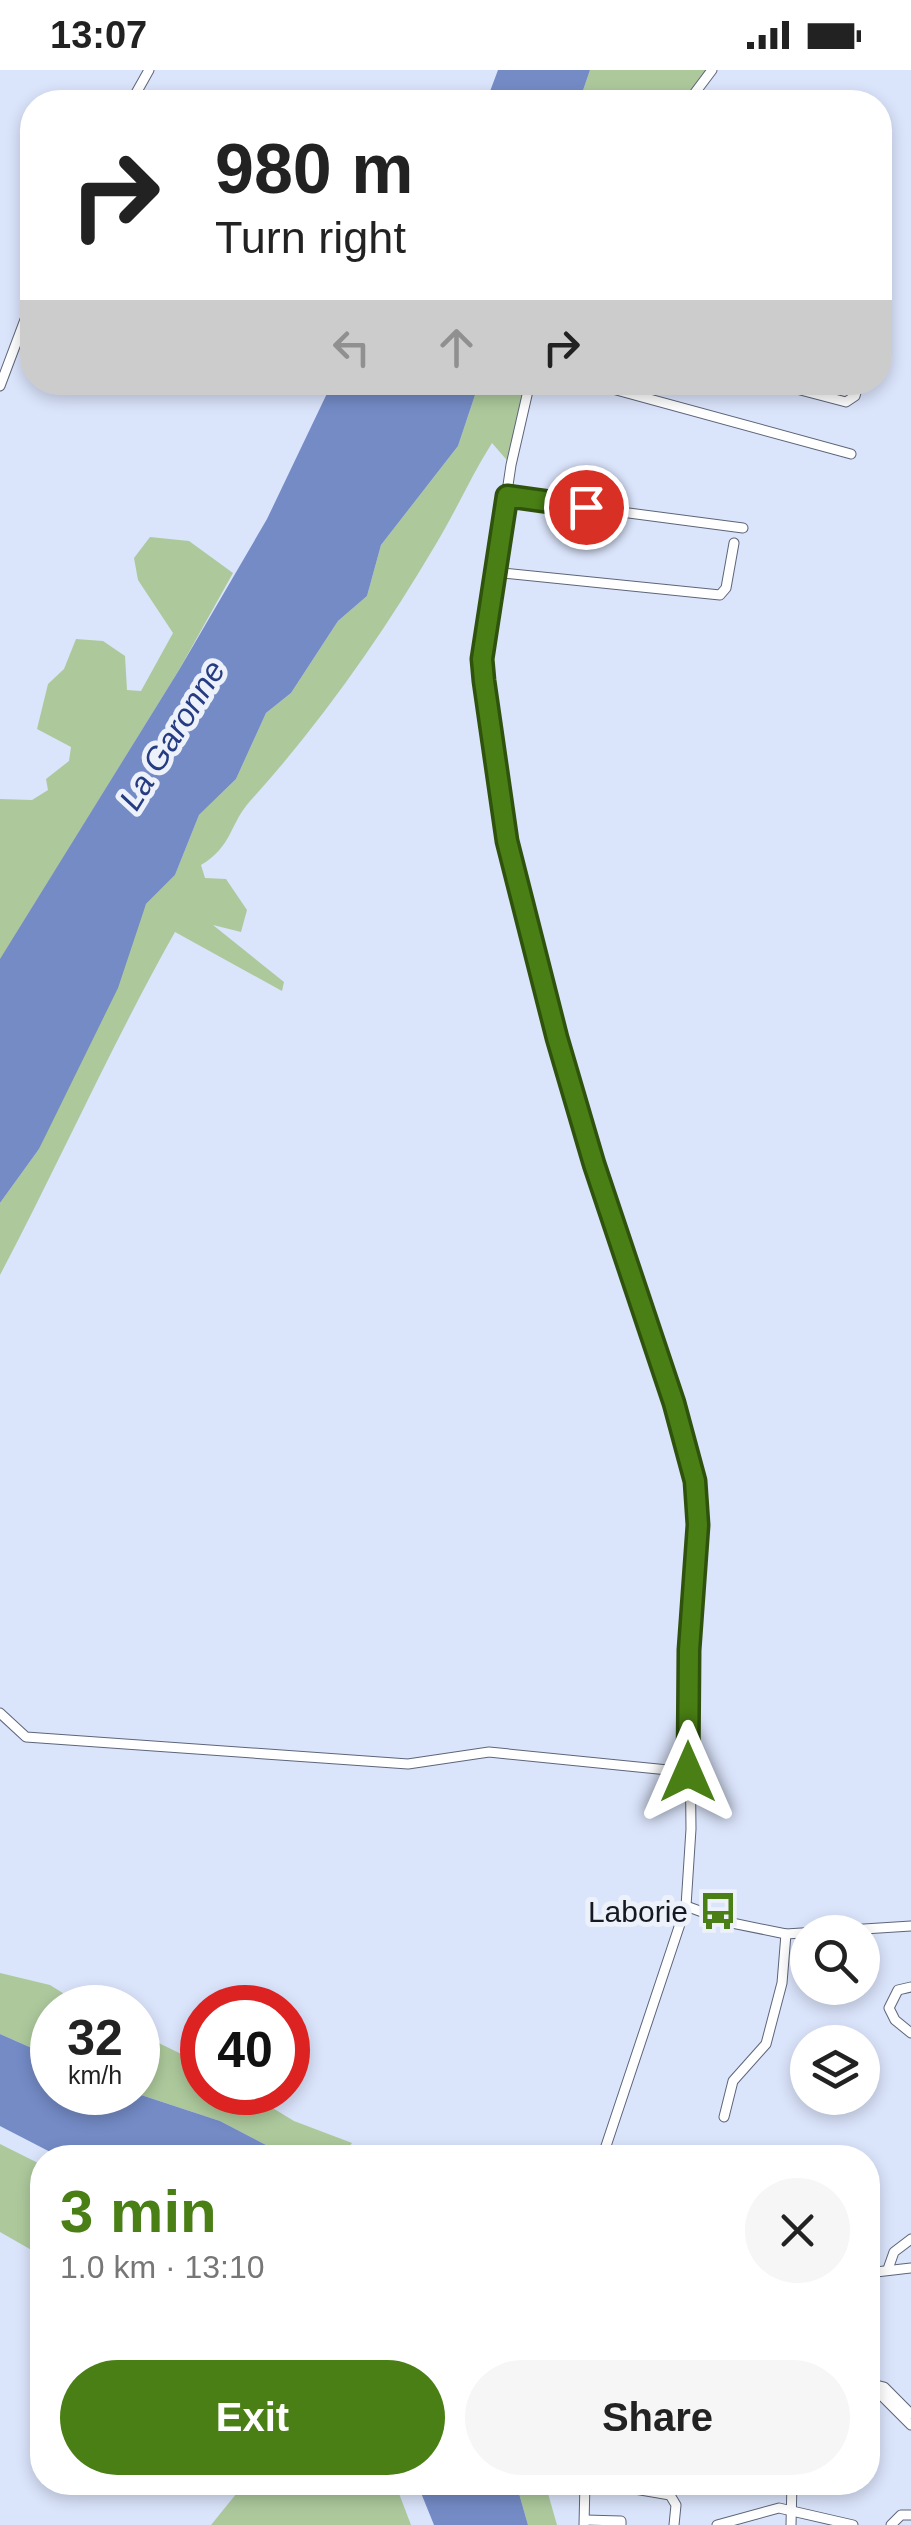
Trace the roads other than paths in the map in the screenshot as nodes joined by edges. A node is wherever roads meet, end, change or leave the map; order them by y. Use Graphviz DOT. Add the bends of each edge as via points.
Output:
graph roads {
  1 [pos="20,333"];
  2 [pos="0,386"];
  3 [pos="527,395"];
  4 [pos="635,395"];
  5 [pos="819,395"];
  6 [pos="855,395"];
  7 [pos="851,454"];
  8 [pos="507,496"];
  9 [pos="743,528"];
  10 [pos="734,543"];
  11 [pos="494,572"];
  12 [pos="0,1713"];
  13 [pos="688,1772"];
  14 [pos="686,1906"];
  15 [pos="911,1926"];
  16 [pos="786,1934"];
  17 [pos="911,1987"];
  18 [pos="911,2033"];
  19 [pos="724,2117"];
  20 [pos="606,2145"];
  21 [pos="910,2240"];
  22 [pos="909,2268"];
  23 [pos="888,2270"];
  24 [pos="880,2274"];
  25 [pos="880,2387"];
  26 [pos="880,2394"];
  27 [pos="911,2414"];
  28 [pos="911,2425"];
  29 [pos="585,2495"];
  30 [pos="671,2495"];
  31 [pos="791,2495"];
  32 [pos="790,2509"];
  33 [pos="911,2515"];
  34 [pos="585,2522"];
  35 [pos="676,2524"];
  36 [pos="621,2525"];
  37 [pos="718,2525"];
  38 [pos="791,2525"];
  39 [pos="853,2525"];
  40 [pos="891,2525"];
  1 -- 2 [label="street"];
  3 -- 8 [label="street"];
  4 -- 7 [label="street"];
  5 -- 6 [label="street" via="846,402"];
  8 -- 9 [label="street"];
  8 -- 11 [label="street"];
  10 -- 11 [label="street" via="720,594"];
  11 -- 13 [label="street" via="482,659 507,841 572,1095 695,1481"];
  12 -- 13 [label="street" via="26,1737 408,1764 489,1752"];
  13 -- 14 [label="street"];
  14 -- 16 [label="street"];
  14 -- 20 [label="street"];
  15 -- 16 [label="street"];
  16 -- 19 [label="street" via="766,2044 733,2081"];
  17 -- 18 [label="street" via="898,1990 889,2008"];
  21 -- 22 [label="street"];
  21 -- 23 [label="street" via="894,2252"];
  22 -- 23 [label="street"];
  23 -- 24 [label="street"];
  25 -- 27 [label="street"];
  26 -- 28 [label="street"];
  29 -- 34 [label="street"];
  30 -- 35 [label="street"];
  31 -- 32 [label="street"];
  32 -- 37 [label="street"];
  32 -- 38 [label="street"];
  32 -- 39 [label="street"];
  33 -- 40 [label="street"];
  34 -- 36 [label="street"];
}
